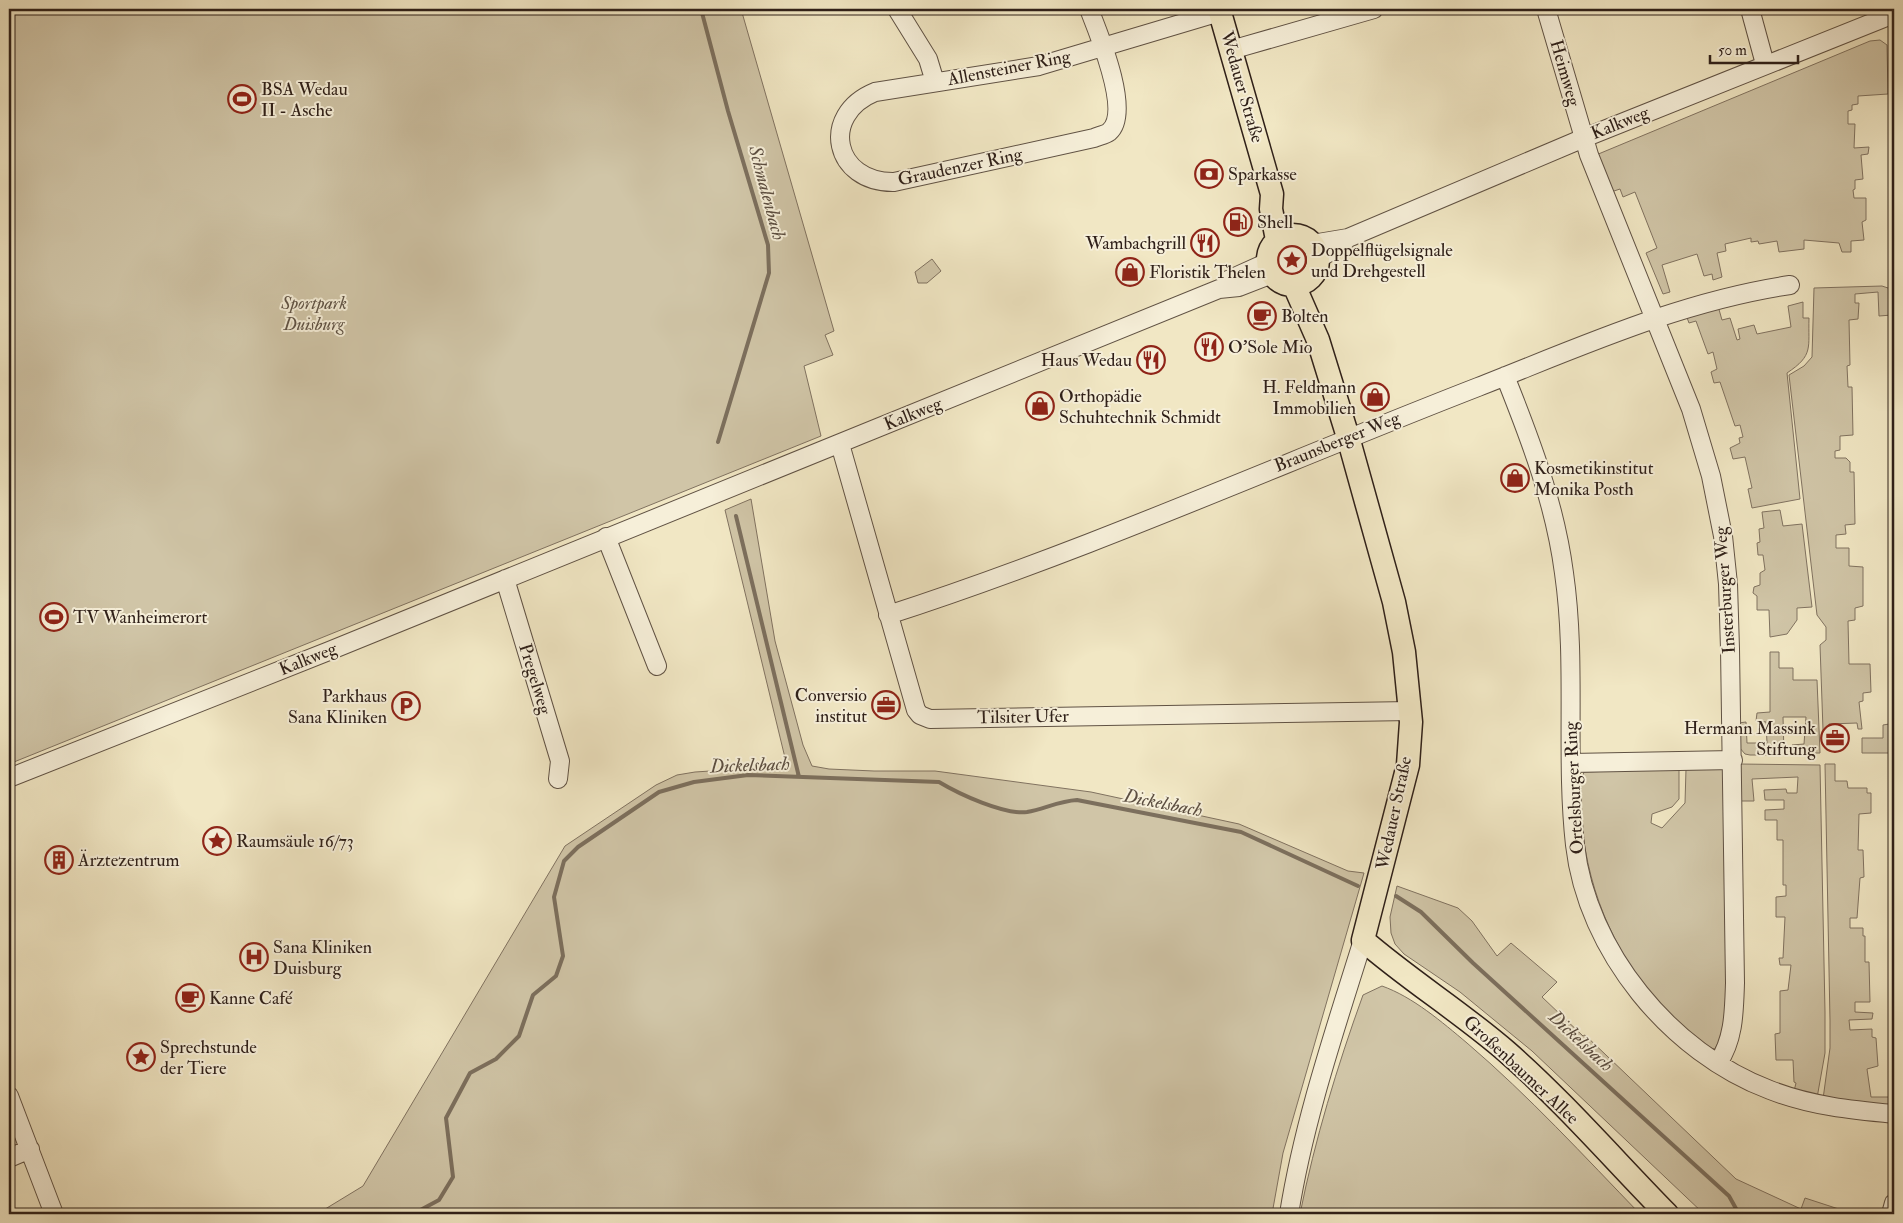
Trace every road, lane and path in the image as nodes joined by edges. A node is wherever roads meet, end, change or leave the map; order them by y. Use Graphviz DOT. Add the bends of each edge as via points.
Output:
graph roads {
  1 [pos="897,9"];
  2 [pos="1089,9"];
  3 [pos="1374,9"];
  4 [pos="1546,9"];
  5 [pos="1750,9"];
  6 [pos="1220,10"];
  7 [pos="1894,14"];
  8 [pos="1104,48"];
  9 [pos="1231,50"];
  10 [pos="1765,64"];
  11 [pos="936,82"];
  12 [pos="1584,138"];
  13 [pos="1300,245"];
  14 [pos="1270,268"];
  15 [pos="1300,283"];
  16 [pos="1790,285"];
  17 [pos="1655,318"];
  18 [pos="1505,376"];
  19 [pos="1348,438"];
  20 [pos="840,444"];
  21 [pos="606,537"];
  22 [pos="505,579"];
  23 [pos="888,615"];
  24 [pos="658,666"];
  25 [pos="1410,711"];
  26 [pos="1733,760"];
  27 [pos="1572,763"];
  28 [pos="9,778"];
  29 [pos="558,779"];
  30 [pos="1363,940"];
  31 [pos="1718,1063"];
  32 [pos="9,1096"];
  33 [pos="1894,1114"];
  34 [pos="30,1149"];
  35 [pos="9,1158"];
  36 [pos="1894,1203"];
  37 [pos="54,1214"];
  38 [pos="1289,1214"];
  39 [pos="1667,1214"];
  40 [pos="1890,1214"];
  1 -- 11 [label="street, Allensteiner Ring" via="928,59"];
  2 -- 8 [label="street"];
  3 -- 9 [label="street"];
  4 -- 12 [label="street, Heimweg"];
  5 -- 10 [label="street"];
  6 -- 8 [label="street, Allensteiner Ring"];
  6 -- 9 [label="main road, Wedauer Straße"];
  7 -- 10 [label="street, Kalkweg"];
  8 -- 11 [label="street, Allensteiner Ring" via="1039,66"];
  8 -- 11 [label="street, Graudenzer Ring" via="1117,103 1116,120 1109,132 894,182 880,182 853,168 842,153 840,134 844,117 855,102 875,92"];
  9 -- 13 [label="main road, Wedauer Straße" via="1272,194 1282,205"];
  10 -- 12 [label="street, Kalkweg"];
  12 -- 13 [label="street, Kalkweg" via="1348,238 1340,246"];
  12 -- 17 [label="street, Insterburger Weg"];
  13 -- 14 [label="main road" via="1270,250"];
  13 -- 15 [label="main road" via="1315,271"];
  14 -- 15 [label="main road" via="1282,282"];
  14 -- 20 [label="street, Kalkweg" via="1230,279 1219,289"];
  15 -- 19 [label="main road, Wedauer Straße" via="1304,312 1311,323"];
  16 -- 17 [label="street, Braunsberger Weg" via="1707,302"];
  17 -- 18 [label="street, Braunsberger Weg"];
  17 -- 26 [label="street, Insterburger Weg" via="1691,409 1711,476 1723,536 1728,584"];
  18 -- 19 [label="street, Braunsberger Weg"];
  18 -- 27 [label="street, Ortelsburger Ring" via="1536,453 1559,540 1568,613"];
  19 -- 23 [label="street, Braunsberger Weg" via="1025,569"];
  19 -- 25 [label="main road, Wedauer Straße" via="1394,602 1404,652"];
  20 -- 21 [label="street, Kalkweg"];
  20 -- 23 [label="street, Tilsiter Ufer"];
  21 -- 22 [label="street, Kalkweg"];
  21 -- 24 [label="street"];
  22 -- 28 [label="street, Kalkweg"];
  22 -- 29 [label="street, Pregelweg" via="560,761"];
  23 -- 25 [label="street, Tilsiter Ufer" via="916,710 930,719"];
  25 -- 30 [label="main road, Wedauer Straße" via="1408,766"];
  26 -- 27 [label="street"];
  26 -- 31 [label="street, Insterburger Weg" via="1734,1003 1728,1048"];
  27 -- 31 [label="street, Ortelsburger Ring" via="1576,847 1583,882 1604,939 1655,1010 1675,1031"];
  30 -- 38 [label="street, Wedauer Straße" via="1318,1085 1297,1164"];
  30 -- 39 [label="main road, Großenbaumer Allee" via="1394,968 1454,1009 1508,1053"];
  31 -- 33 [label="street, Ortelsburger Ring" via="1771,1090 1818,1105"];
  32 -- 34 [label="street"];
  34 -- 35 [label="street"];
  34 -- 37 [label="street"];
  36 -- 40 [label="street"];
}
